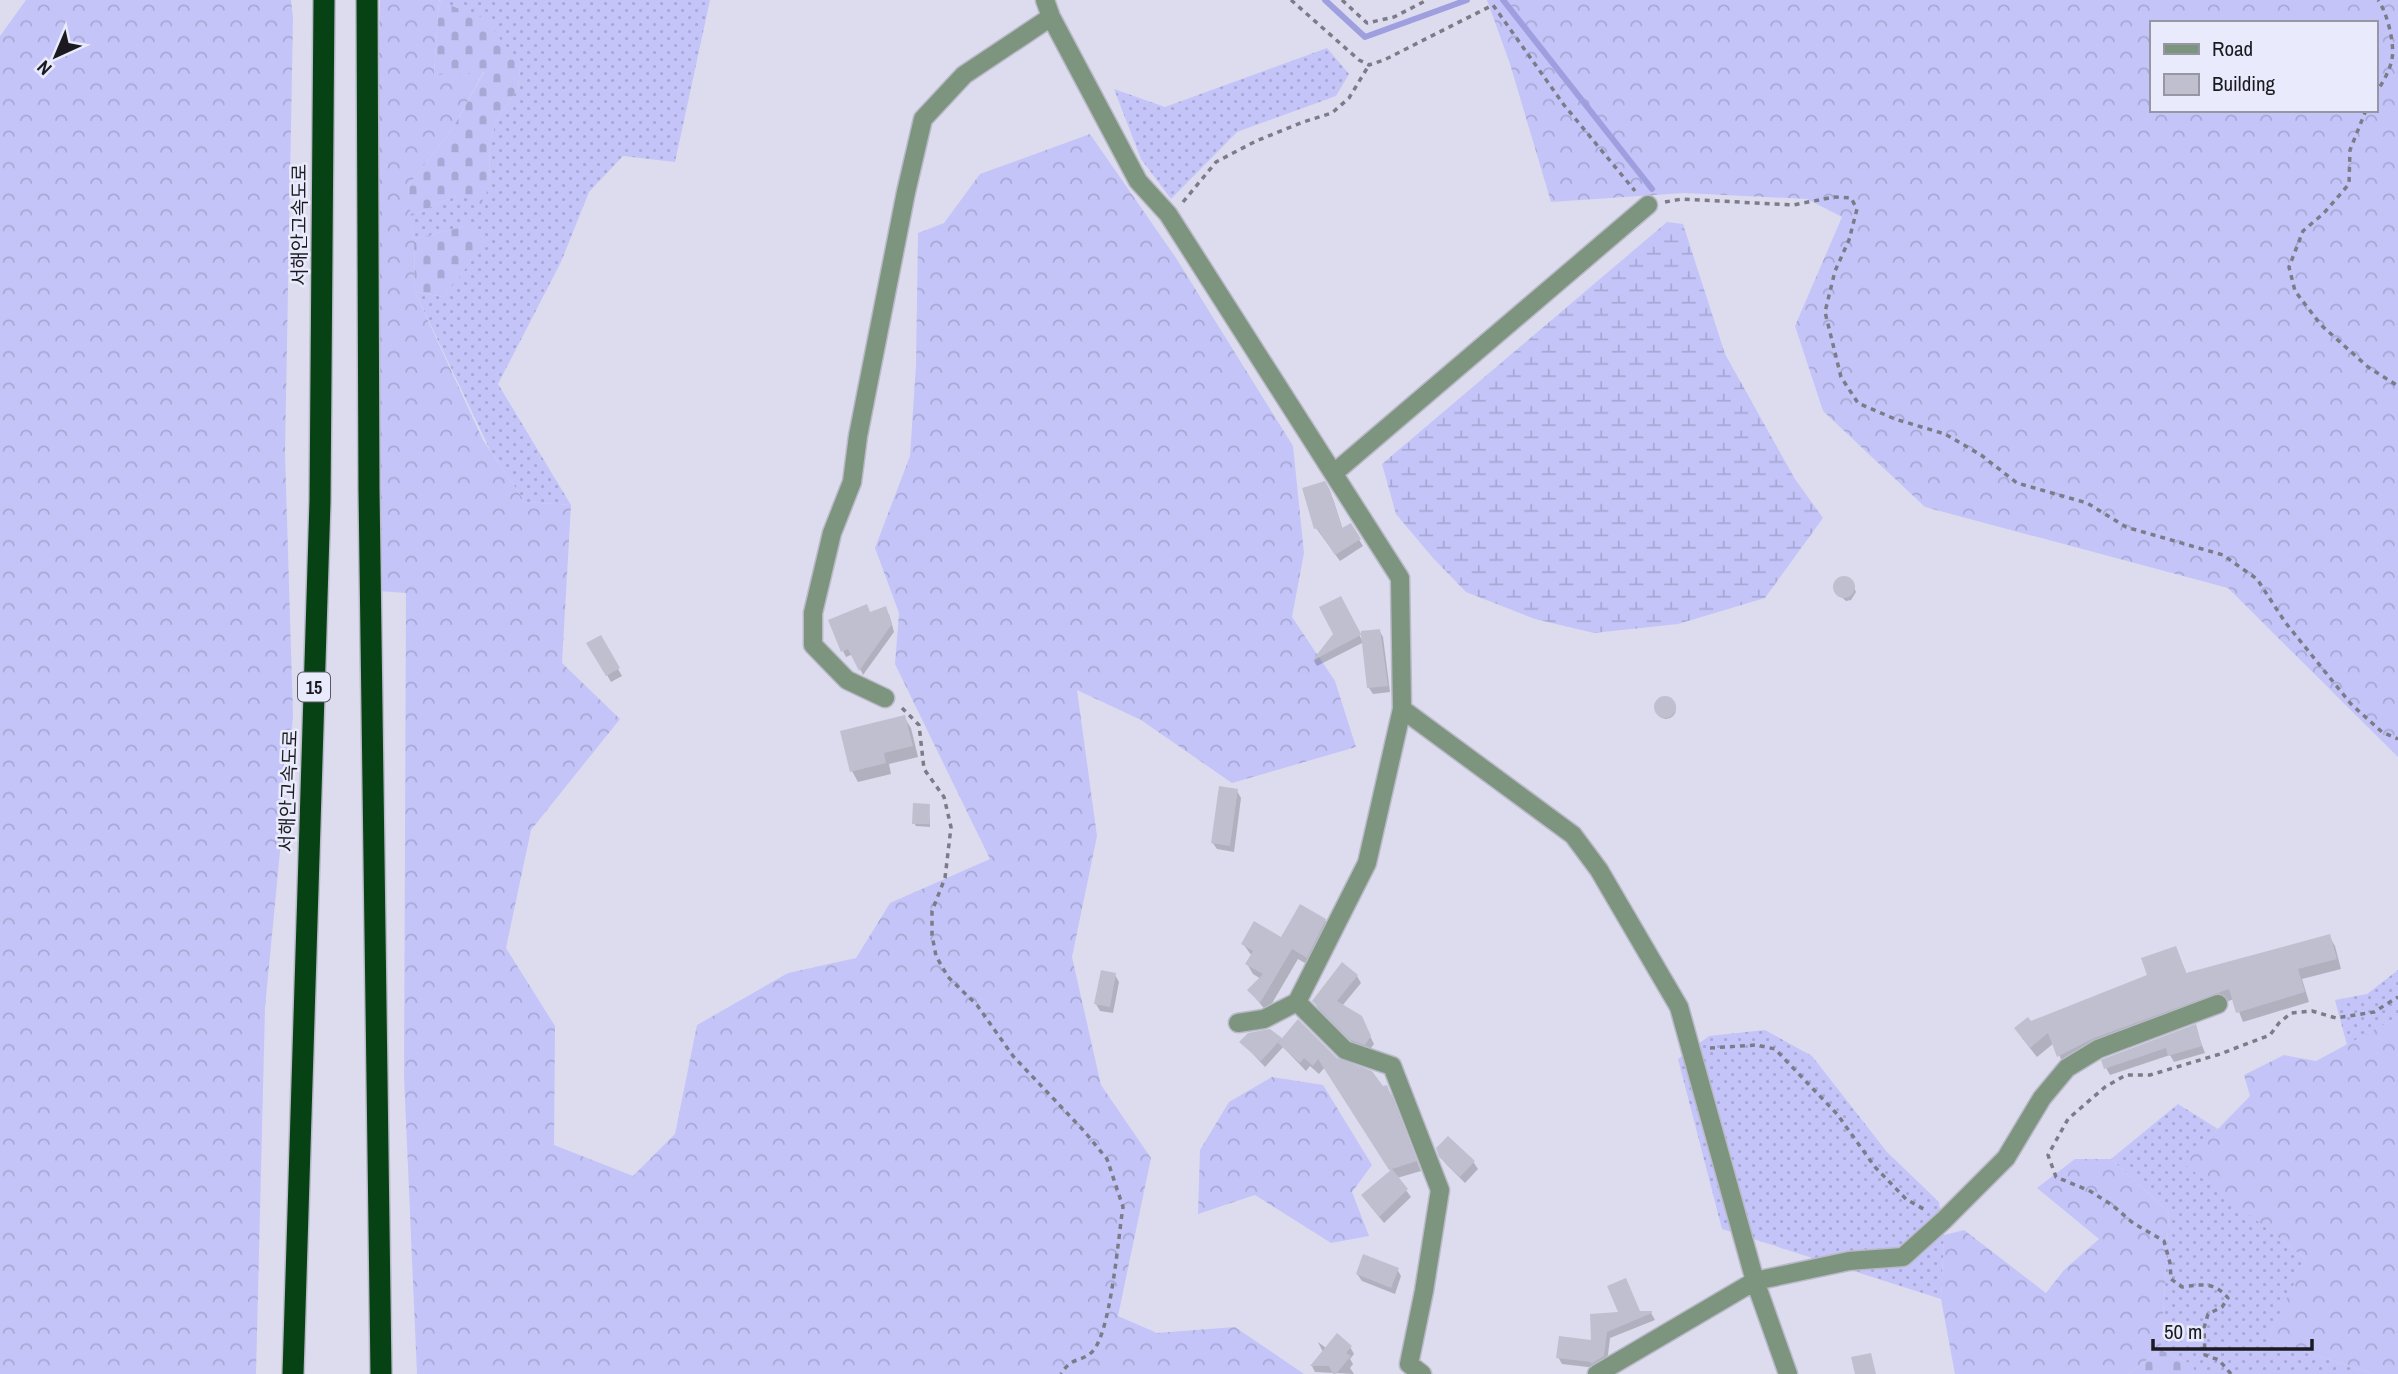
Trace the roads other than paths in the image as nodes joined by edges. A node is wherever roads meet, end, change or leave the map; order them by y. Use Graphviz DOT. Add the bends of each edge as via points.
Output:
graph roads {
  1 [pos="324,0"];
  2 [pos="366,0"];
  3 [pos="1048,9"];
  4 [pos="1648,205"];
  5 [pos="1334,473"];
  6 [pos="886,698"];
  7 [pos="1402,709"];
  8 [pos="1297,1002"];
  9 [pos="2218,1004"];
  10 [pos="1238,1023"];
  11 [pos="1755,1281"];
  12 [pos="1411,1370"];
  13 [pos="293,1374"];
  14 [pos="381,1374"];
  15 [pos="1597,1374"];
  16 [pos="1788,1374"];
  1 -- 13 [label="highway, 서해안고속도로 / 15" via="320,501"];
  2 -- 14 [label="highway"];
  3 -- 5 [label="street" via="1138,181 1168,214"];
  3 -- 6 [label="street" via="964,75 923,119 860,422 852,482 832,533 813,613 813,645 847,680"];
  4 -- 5 [label="street"];
  5 -- 7 [label="street" via="1401,578"];
  7 -- 8 [label="street" via="1367,863"];
  7 -- 11 [label="street" via="1573,835 1599,870 1679,1006"];
  8 -- 10 [label="street" via="1264,1019"];
  8 -- 12 [label="street" via="1345,1050 1392,1066 1440,1190"];
  9 -- 11 [label="street" via="2098,1049 2067,1068 2042,1098 2006,1158 1903,1257 1849,1261"];
  11 -- 15 [label="street"];
  11 -- 16 [label="street"];
}
